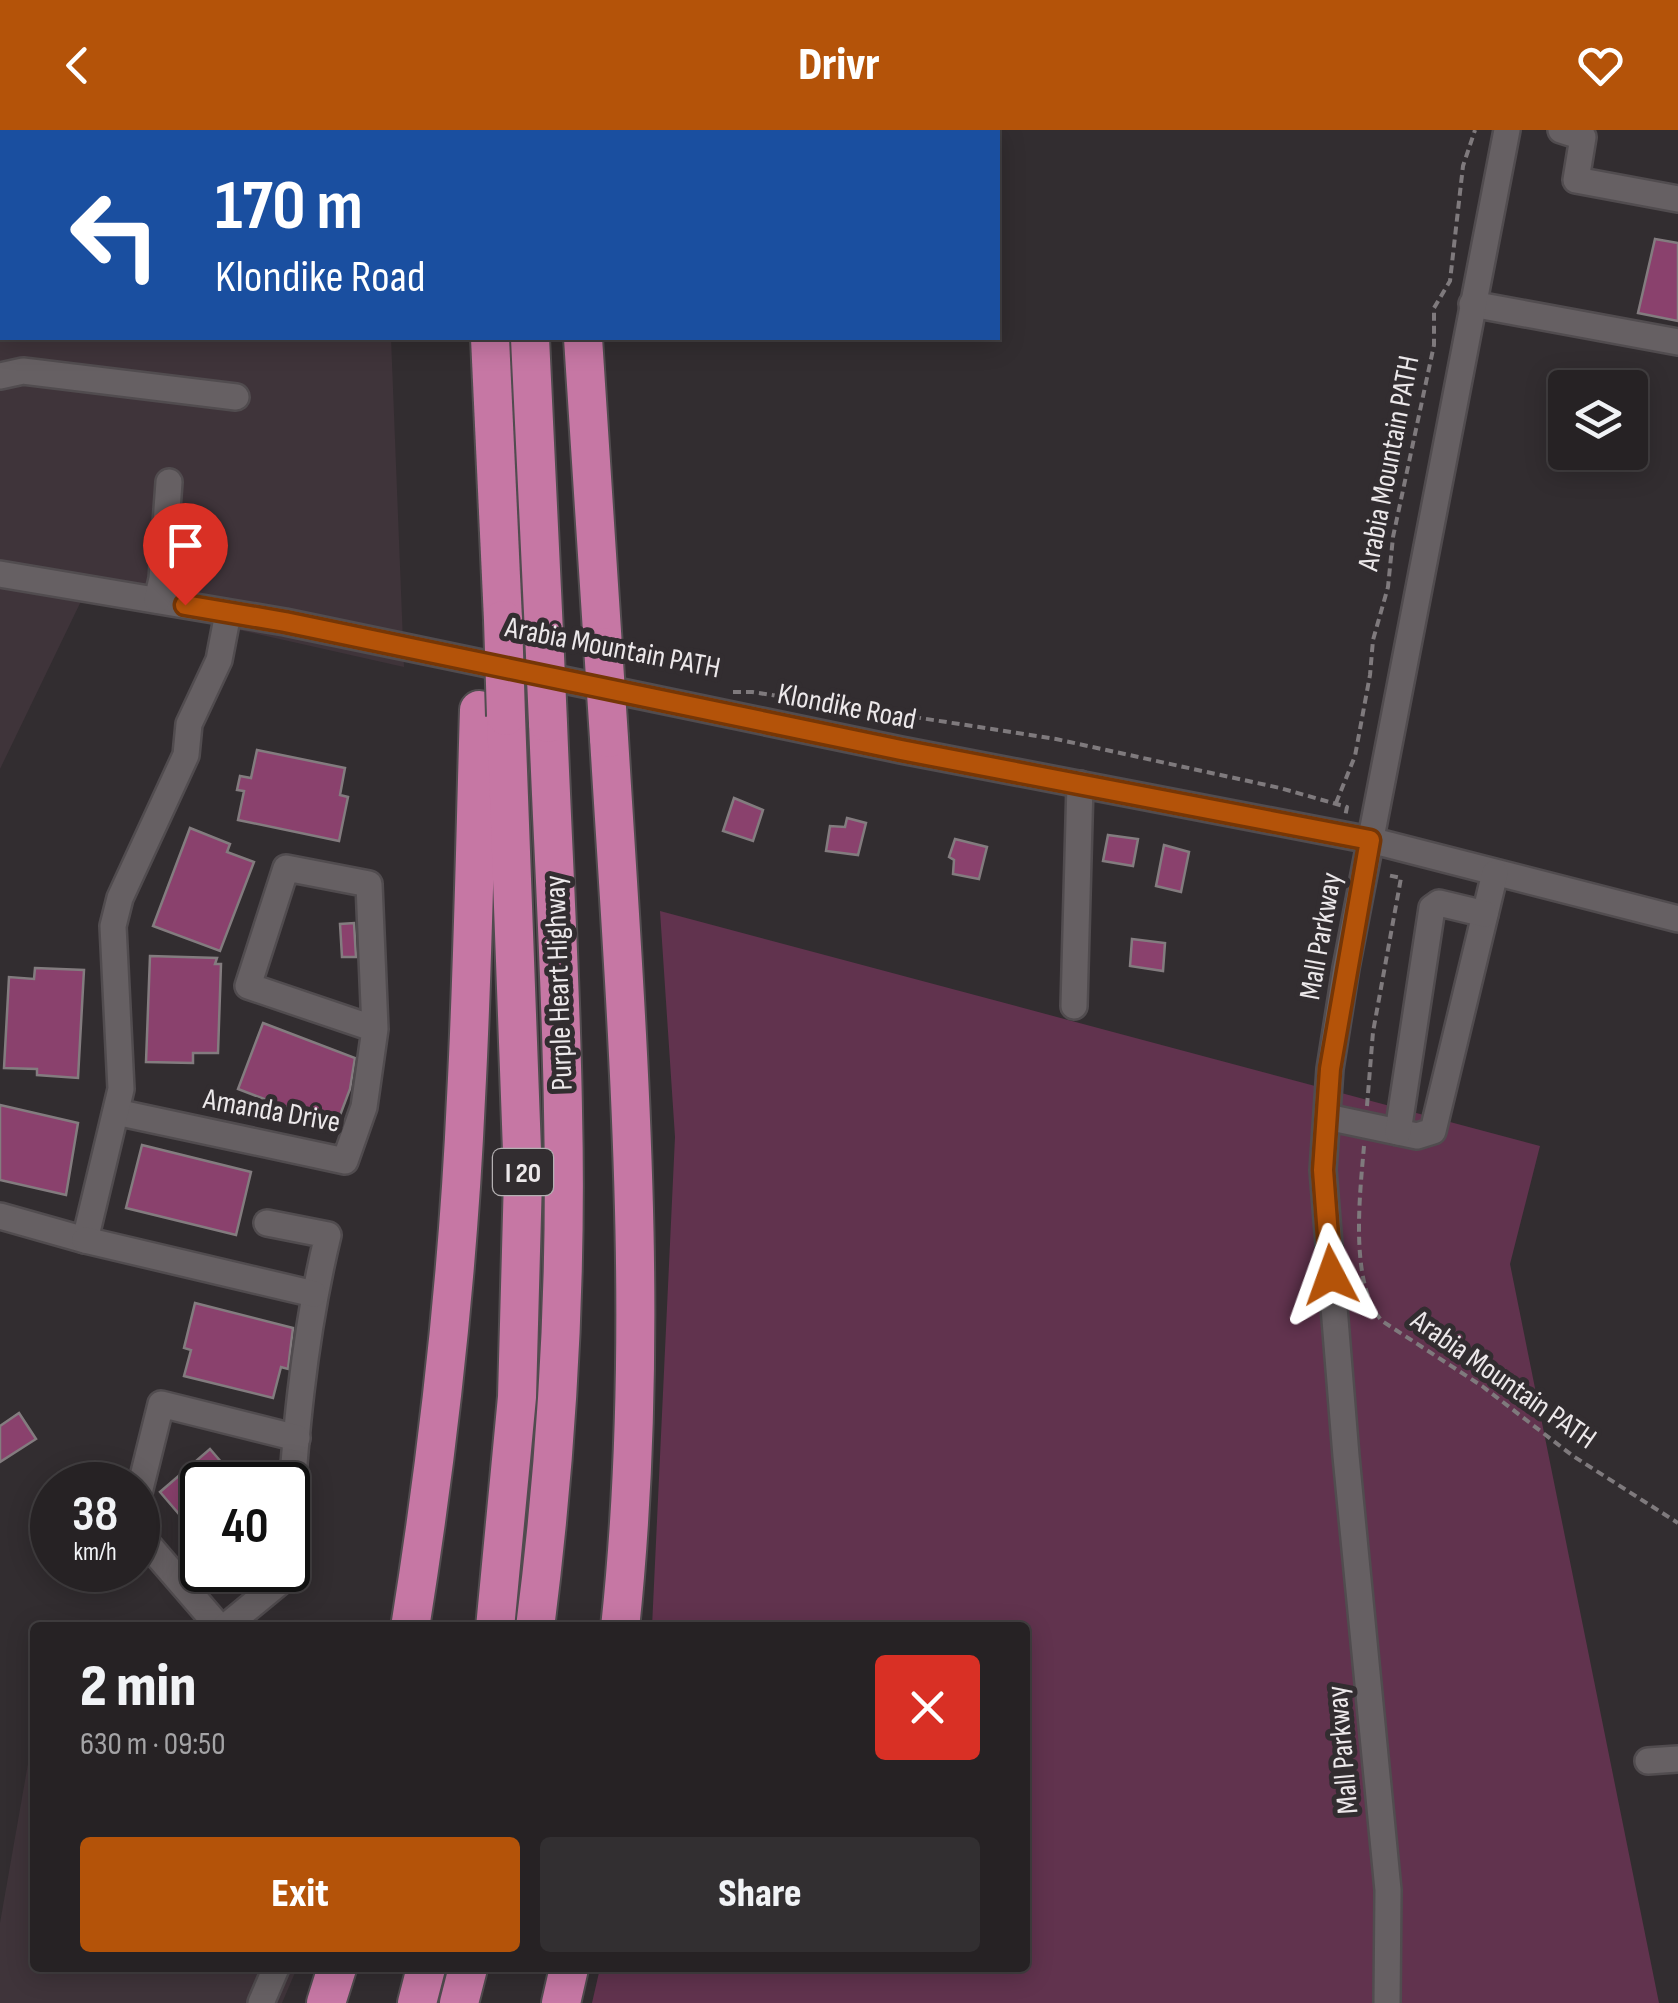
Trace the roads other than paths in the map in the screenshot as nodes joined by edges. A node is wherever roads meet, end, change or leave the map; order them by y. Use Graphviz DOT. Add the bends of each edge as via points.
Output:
graph roads {
  1 [pos="1507,130"];
  2 [pos="1576,132"];
  3 [pos="1678,199"];
  4 [pos="1472,304"];
  5 [pos="490,340"];
  6 [pos="530,340"];
  7 [pos="583,340"];
  8 [pos="1678,342"];
  9 [pos="0,376"];
  10 [pos="236,397"];
  11 [pos="169,482"];
  12 [pos="0,574"];
  13 [pos="157,600"];
  14 [pos="221,611"];
  15 [pos="492,713"];
  16 [pos="1080,784"];
  17 [pos="1370,840"];
  18 [pos="1494,873"];
  19 [pos="1485,914"];
  20 [pos="1678,919"];
  21 [pos="1074,1006"];
  22 [pos="375,1029"];
  23 [pos="116,1112"];
  24 [pos="1327,1118"];
  25 [pos="1398,1132"];
  26 [pos="0,1216"];
  27 [pos="268,1223"];
  28 [pos="86,1240"];
  29 [pos="314,1294"];
  30 [pos="297,1438"];
  31 [pos="295,1462"];
  32 [pos="267,1592"];
  33 [pos="217,1622"];
  34 [pos="230,1622"];
  35 [pos="411,1622"];
  36 [pos="495,1622"];
  37 [pos="536,1622"];
  38 [pos="620,1622"];
  39 [pos="1678,1759"];
  40 [pos="1648,1761"];
  41 [pos="274,1972"];
  42 [pos="337,1972"];
  43 [pos="425,1972"];
  44 [pos="467,1972"];
  45 [pos="567,1972"];
  46 [pos="261,2003"];
  47 [pos="326,2003"];
  48 [pos="417,2003"];
  49 [pos="459,2003"];
  50 [pos="561,2003"];
  51 [pos="1387,2003"];
  1 -- 4 [label="street, Mall Parkway"];
  2 -- 3 [label="street" via="1576,180"];
  4 -- 8 [label="street"];
  4 -- 17 [label="street, Mall Parkway"];
  5 -- 15 [label="highway, Purple Heart Highway / I 20, bridge" via="499,556"];
  6 -- 37 [label="highway, Purple Heart Highway / I 20, bridge" via="564,1227 550,1513"];
  7 -- 38 [label="highway, bridge" via="634,1166 636,1380"];
  9 -- 10 [label="street" via="23,371"];
  11 -- 13 [label="street"];
  12 -- 13 [label="street, Klondike Road"];
  13 -- 14 [label="street, Klondike Road"];
  14 -- 16 [label="street, Klondike Road"];
  14 -- 23 [label="street" via="219,660 113,926 121,1089"];
  15 -- 35 [label="highway" via="448,1332"];
  15 -- 36 [label="highway, Purple Heart Highway / I 20" via="523,1178 516,1397"];
  16 -- 17 [label="street, Klondike Road"];
  16 -- 21 [label="street"];
  17 -- 18 [label="street, Klondike Road"];
  17 -- 24 [label="street, Mall Parkway"];
  18 -- 19 [label="street"];
  18 -- 20 [label="street, Klondike Road"];
  19 -- 25 [label="street" via="1434,1131"];
  19 -- 25 [label="street" via="1439,903 1432,908"];
  22 -- 22 [label="street, Amanda Drive" via="369,884 286,868 248,986"];
  22 -- 23 [label="street, Amanda Drive" via="364,1107 345,1161"];
  23 -- 28 [label="street"];
  24 -- 25 [label="street"];
  24 -- 51 [label="street, Mall Parkway" via="1323,1170 1334,1310 1388,1890"];
  26 -- 28 [label="street"];
  27 -- 29 [label="street" via="328,1235"];
  28 -- 29 [label="street"];
  29 -- 30 [label="street"];
  30 -- 31 [label="street"];
  30 -- 33 [label="street" via="161,1404 138,1497 142,1530"];
  32 -- 34 [label="street"];
  39 -- 40 [label="street"];
  41 -- 46 [label="street"];
  42 -- 47 [label="highway"];
  43 -- 48 [label="highway"];
  44 -- 49 [label="highway"];
  45 -- 50 [label="highway"];
}
